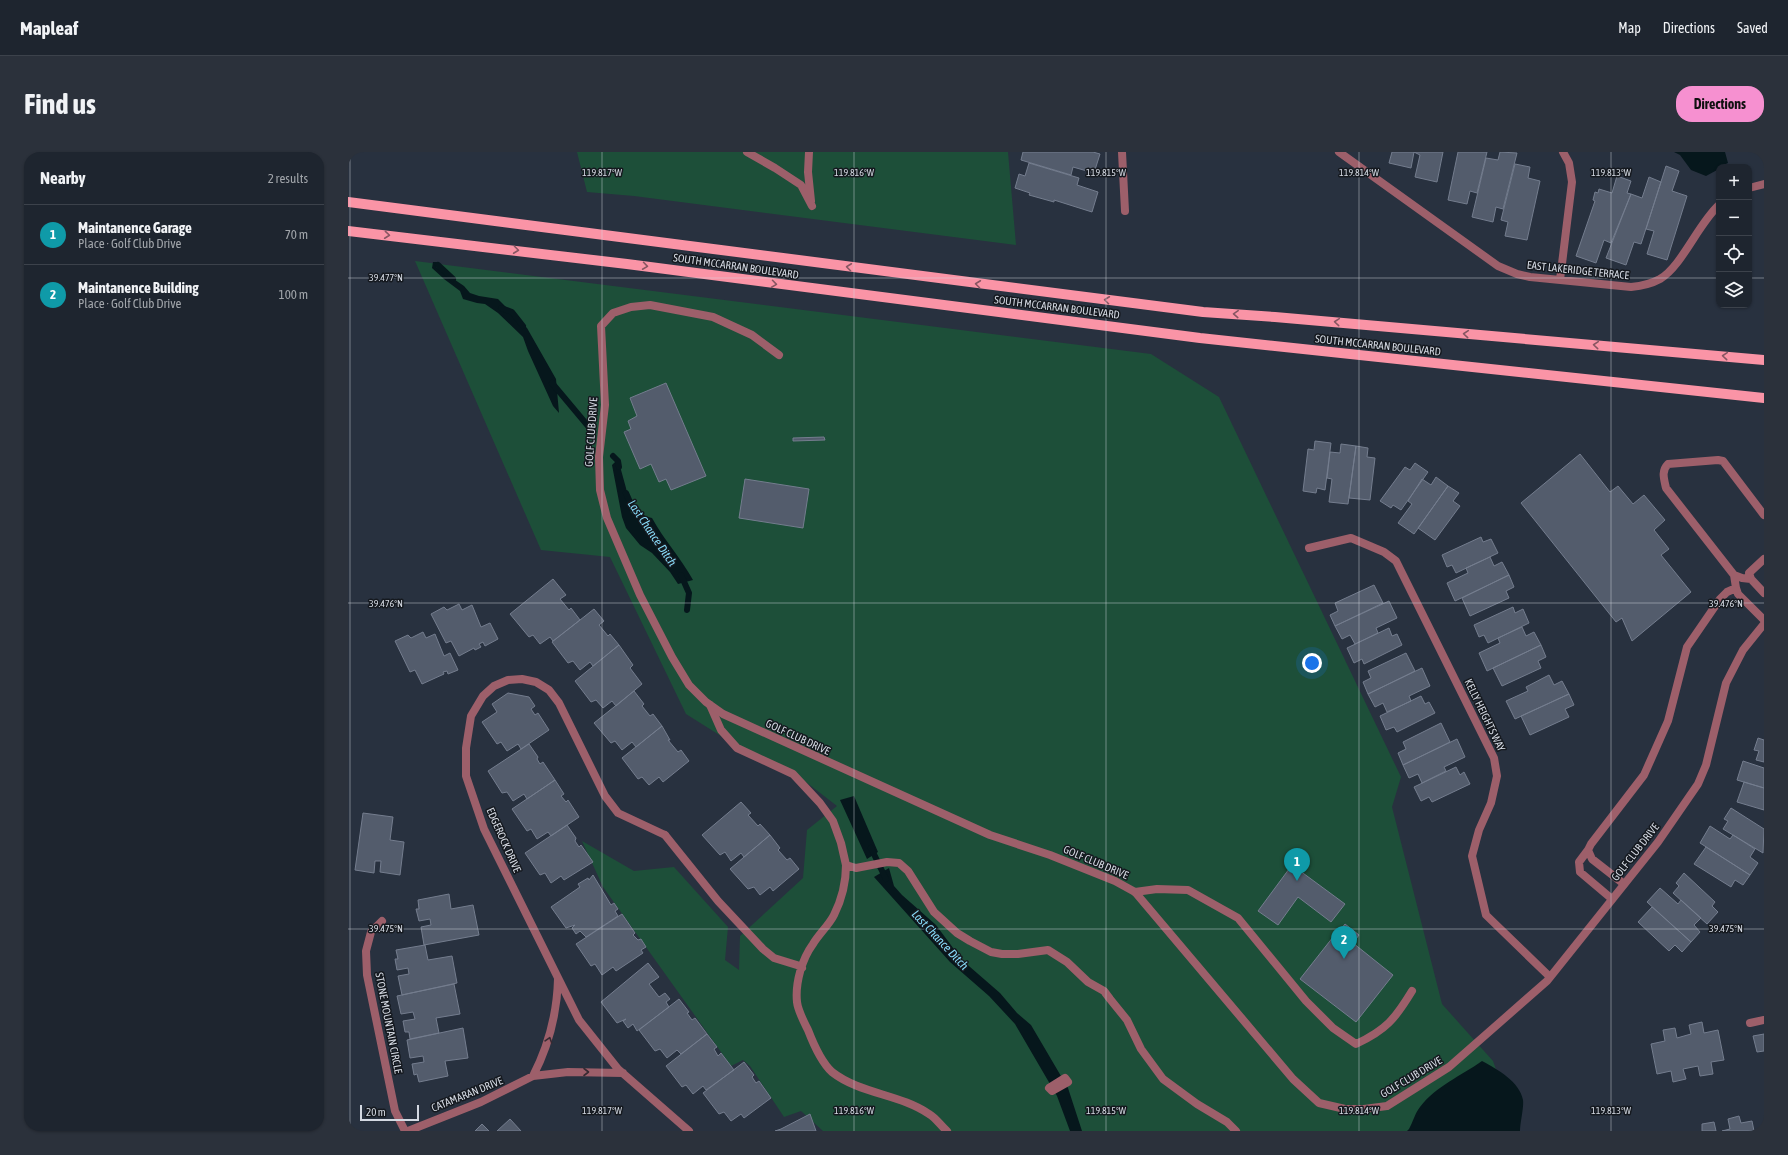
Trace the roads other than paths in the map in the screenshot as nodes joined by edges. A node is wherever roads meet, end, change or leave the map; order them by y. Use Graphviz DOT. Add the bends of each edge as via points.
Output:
graph roads {
  1 [pos="747,152"];
  2 [pos="809,152"];
  3 [pos="1122,152"];
  4 [pos="1340,152"];
  5 [pos="1563,152"];
  6 [pos="1764,184"];
  7 [pos="1752,187"];
  8 [pos="348,202"];
  9 [pos="1716,207"];
  10 [pos="1124,211"];
  11 [pos="348,231"];
  12 [pos="1560,280"];
  13 [pos="779,355"];
  14 [pos="1764,360"];
  15 [pos="1764,398"];
  16 [pos="1764,514"];
  17 [pos="1309,548"];
  18 [pos="1764,559"];
  19 [pos="1734,575"];
  20 [pos="1751,579"];
  21 [pos="1736,588"];
  22 [pos="1764,593"];
  23 [pos="1764,620"];
  24 [pos="1764,624"];
  25 [pos="710,705"];
  26 [pos="1588,850"];
  27 [pos="846,865"];
  28 [pos="1624,884"];
  29 [pos="1135,892"];
  30 [pos="1612,899"];
  31 [pos="382,921"];
  32 [pos="802,968"];
  33 [pos="558,976"];
  34 [pos="1550,976"];
  35 [pos="1412,990"];
  36 [pos="1764,1020"];
  37 [pos="1750,1023"];
  38 [pos="623,1073"];
  39 [pos="533,1076"];
  40 [pos="405,1131"];
  41 [pos="408,1131"];
  42 [pos="689,1131"];
  43 [pos="947,1131"];
  44 [pos="1236,1131"];
  1 -- 2 [label="street" via="801,186 812,206 808,172"];
  3 -- 10 [label="street"];
  4 -- 12 [label="street, EAST LAKERIDGE TERRACE" via="1498,266 1517,274"];
  5 -- 12 [label="street" via="1569,163 1572,182"];
  6 -- 7 [label="street"];
  14 -- 8 [label="main road, SOUTH MCCARRAN BOULEVARD, one-way" via="1203,312"];
  9 -- 12 [label="street, EAST LAKERIDGE TERRACE" via="1673,268 1660,279 1643,286 1631,287"];
  11 -- 15 [label="main road, SOUTH MCCARRAN BOULEVARD, one-way" via="627,264 1200,338"];
  13 -- 25 [label="street, GOLF CLUB DRIVE" via="752,335 713,317 650,305 631,307 613,313 600,326 605,405 598,457 600,490 607,518 640,595 672,658 689,684"];
  16 -- 19 [label="street" via="1723,461 1668,464 1664,468 1666,488"];
  17 -- 34 [label="street, KELLY HEIGHTS WAY" via="1351,538 1384,552 1396,561 1494,758 1497,776 1491,803 1479,830 1472,856 1486,915"];
  18 -- 20 [label="street" via="1749,573"];
  19 -- 20 [label="street"];
  19 -- 21 [label="street"];
  20 -- 22 [label="street"];
  21 -- 23 [label="street" via="1738,594"];
  21 -- 26 [label="street" via="1720,599 1687,647 1668,721 1644,775"];
  24 -- 28 [label="street, GOLF CLUB DRIVE" via="1743,650 1726,683 1708,758 1698,784 1658,842"];
  25 -- 27 [label="street" via="721,730 736,748 793,774 820,803 833,821 842,843"];
  25 -- 29 [label="street, GOLF CLUB DRIVE" via="723,714 953,819 990,835 1072,863"];
  26 -- 28 [label="street" via="1592,859"];
  26 -- 30 [label="street" via="1579,862 1580,872"];
  27 -- 32 [label="street" via="846,877 834,915 812,945"];
  27 -- 44 [label="street" via="856,868 887,862 900,863 934,912 970,941 991,952 1002,954 1048,950 1067,962 1110,999 1127,1020 1141,1049 1163,1079 1227,1122"];
  28 -- 30 [label="street, GOLF CLUB DRIVE"];
  29 -- 34 [label="street, GOLF CLUB DRIVE" via="1293,1079 1319,1103 1345,1109 1387,1106 1450,1067"];
  29 -- 35 [label="street" via="1157,889 1188,890 1238,918 1306,1001 1333,1028 1356,1044 1375,1035 1397,1015"];
  30 -- 34 [label="street, GOLF CLUB DRIVE"];
  31 -- 40 [label="street, STONE MOUNTAIN CIRCLE" via="371,932 366,951 367,975 395,1111"];
  32 -- 33 [label="street, EDGEROCK DRIVE" via="774,958 763,948 718,901 665,835 618,813 605,796 559,703 549,690 536,682 508,680 494,686 483,696 471,716 466,748 466,776 484,829"];
  32 -- 43 [label="street" via="798,981 797,1003 810,1036 831,1071 845,1081 930,1114"];
  33 -- 38 [label="street, EDGEROCK DRIVE" via="579,1020"];
  39 -- 33 [label="street, one-way" via="551,1035"];
  36 -- 37 [label="street"];
  39 -- 38 [label="street, CATAMARAN DRIVE, one-way" via="568,1072"];
  38 -- 42 [label="street, EDGEROCK DRIVE"];
  39 -- 41 [label="street, CATAMARAN DRIVE" via="482,1102"];
}
